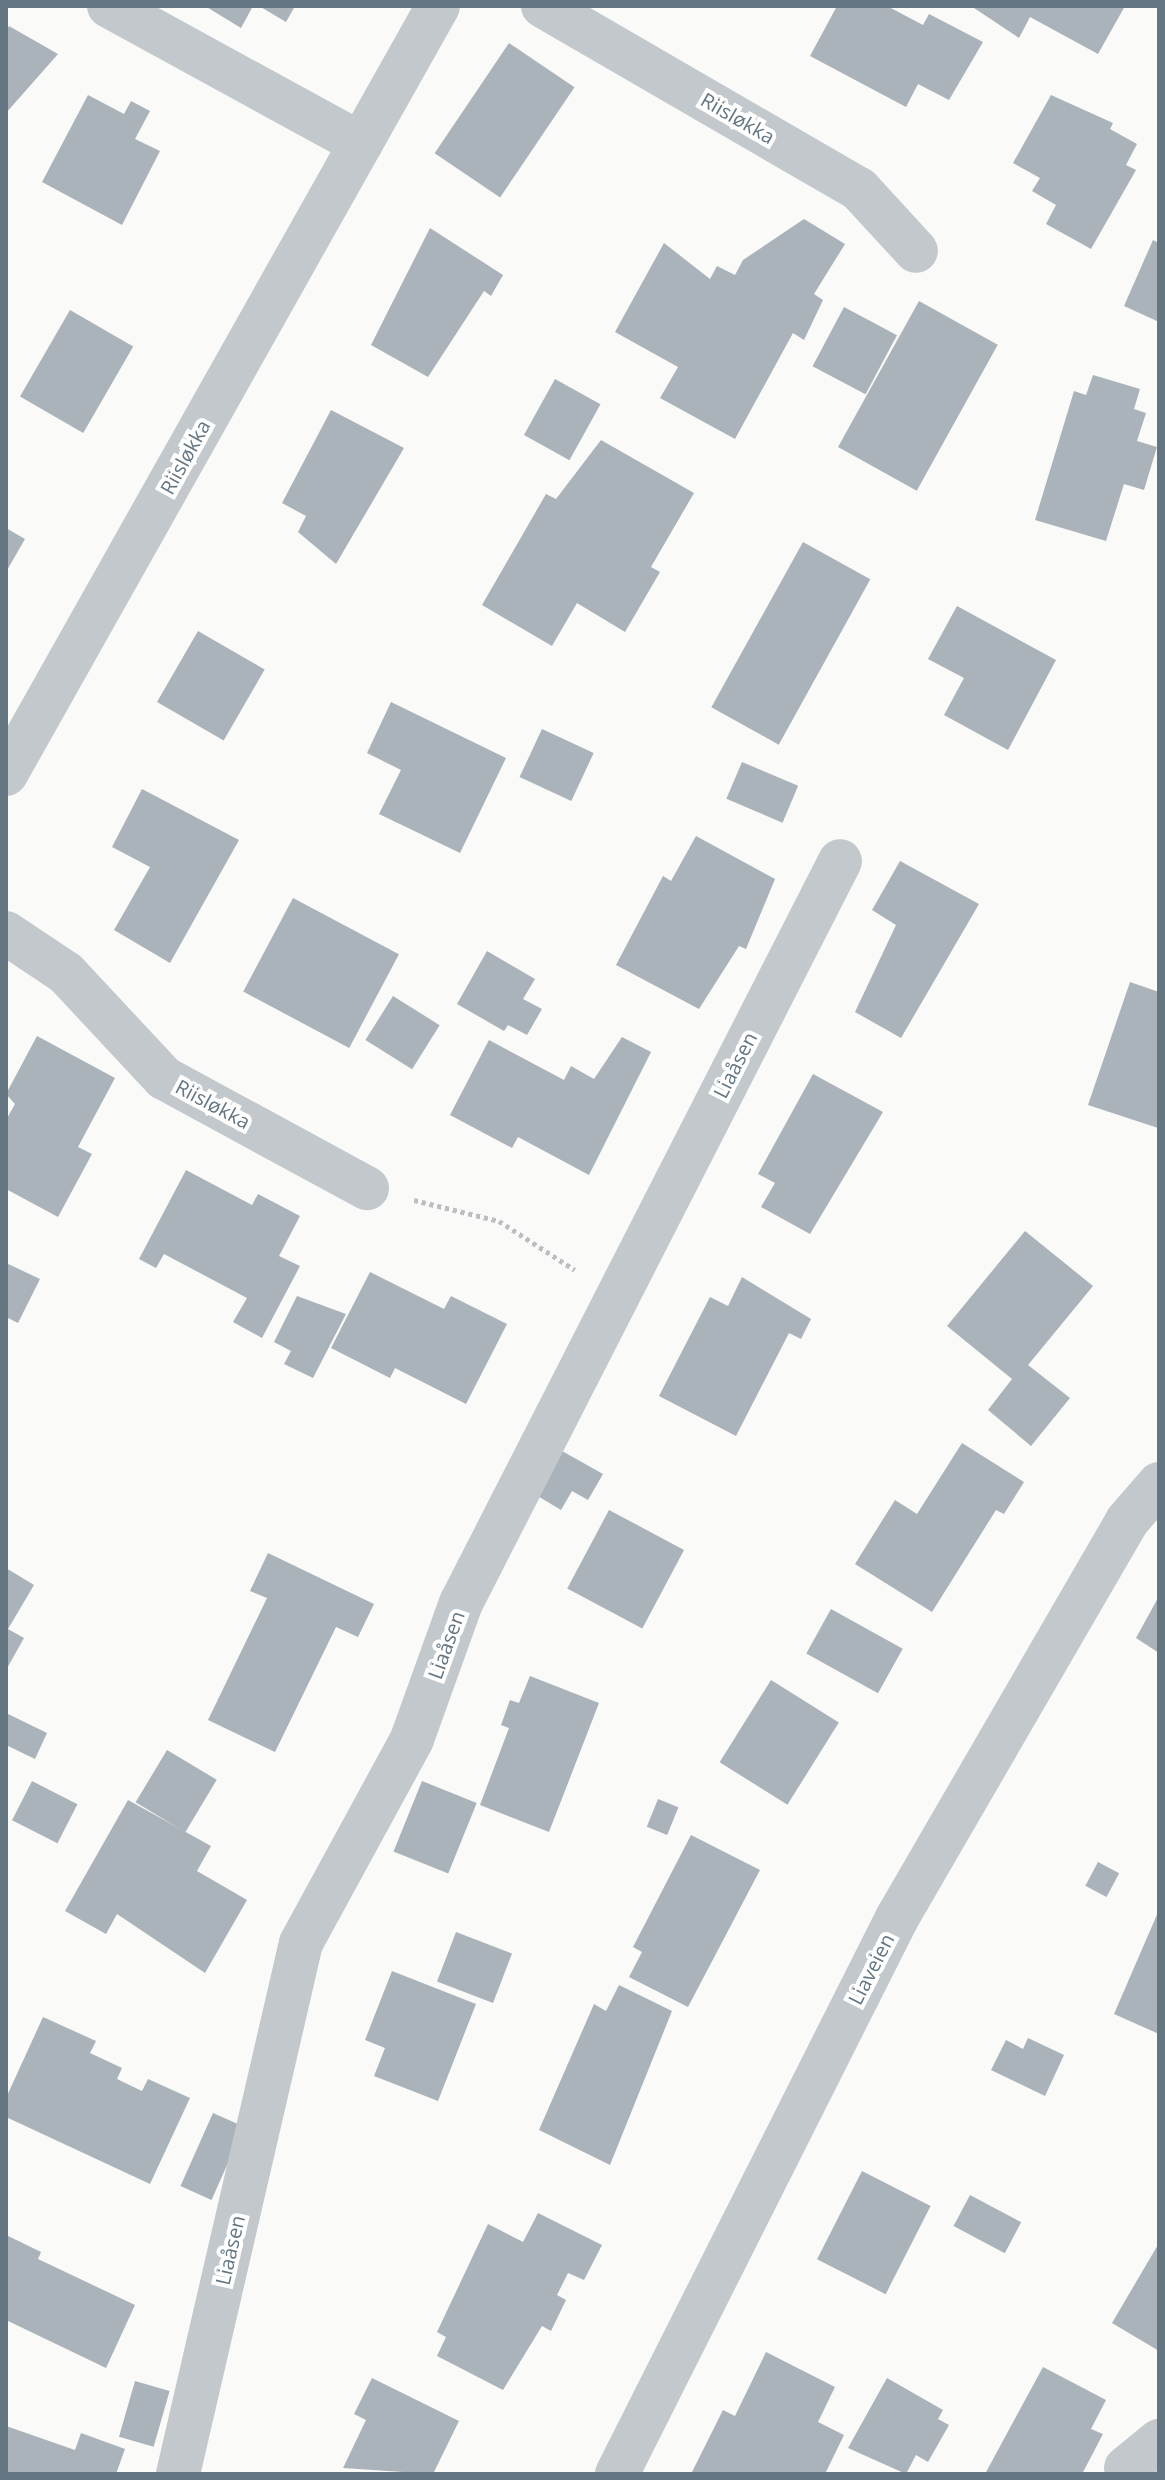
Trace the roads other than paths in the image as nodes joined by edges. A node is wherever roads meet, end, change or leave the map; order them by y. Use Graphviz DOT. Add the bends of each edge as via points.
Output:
graph roads {
  1 [pos="109,6"];
  2 [pos="438,6"];
  3 [pos="543,6"];
  4 [pos="361,144"];
  5 [pos="916,251"];
  6 [pos="7,771"];
  7 [pos="840,861"];
  8 [pos="6,933"];
  9 [pos="367,1188"];
  10 [pos="1159,1484"];
  11 [pos="178,2474"];
  12 [pos="617,2474"];
  1 -- 4 [label="street"];
  2 -- 4 [label="street, Riisløkka"];
  3 -- 5 [label="street, Riisløkka" via="859,189"];
  4 -- 6 [label="street, Riisløkka"];
  7 -- 11 [label="street, Liaåsen" via="461,1603 412,1739 301,1943"];
  8 -- 9 [label="street, Riisløkka" via="66,973 164,1078"];
  10 -- 12 [label="street, Liaveien" via="1127,1521 897,1918"];
}
